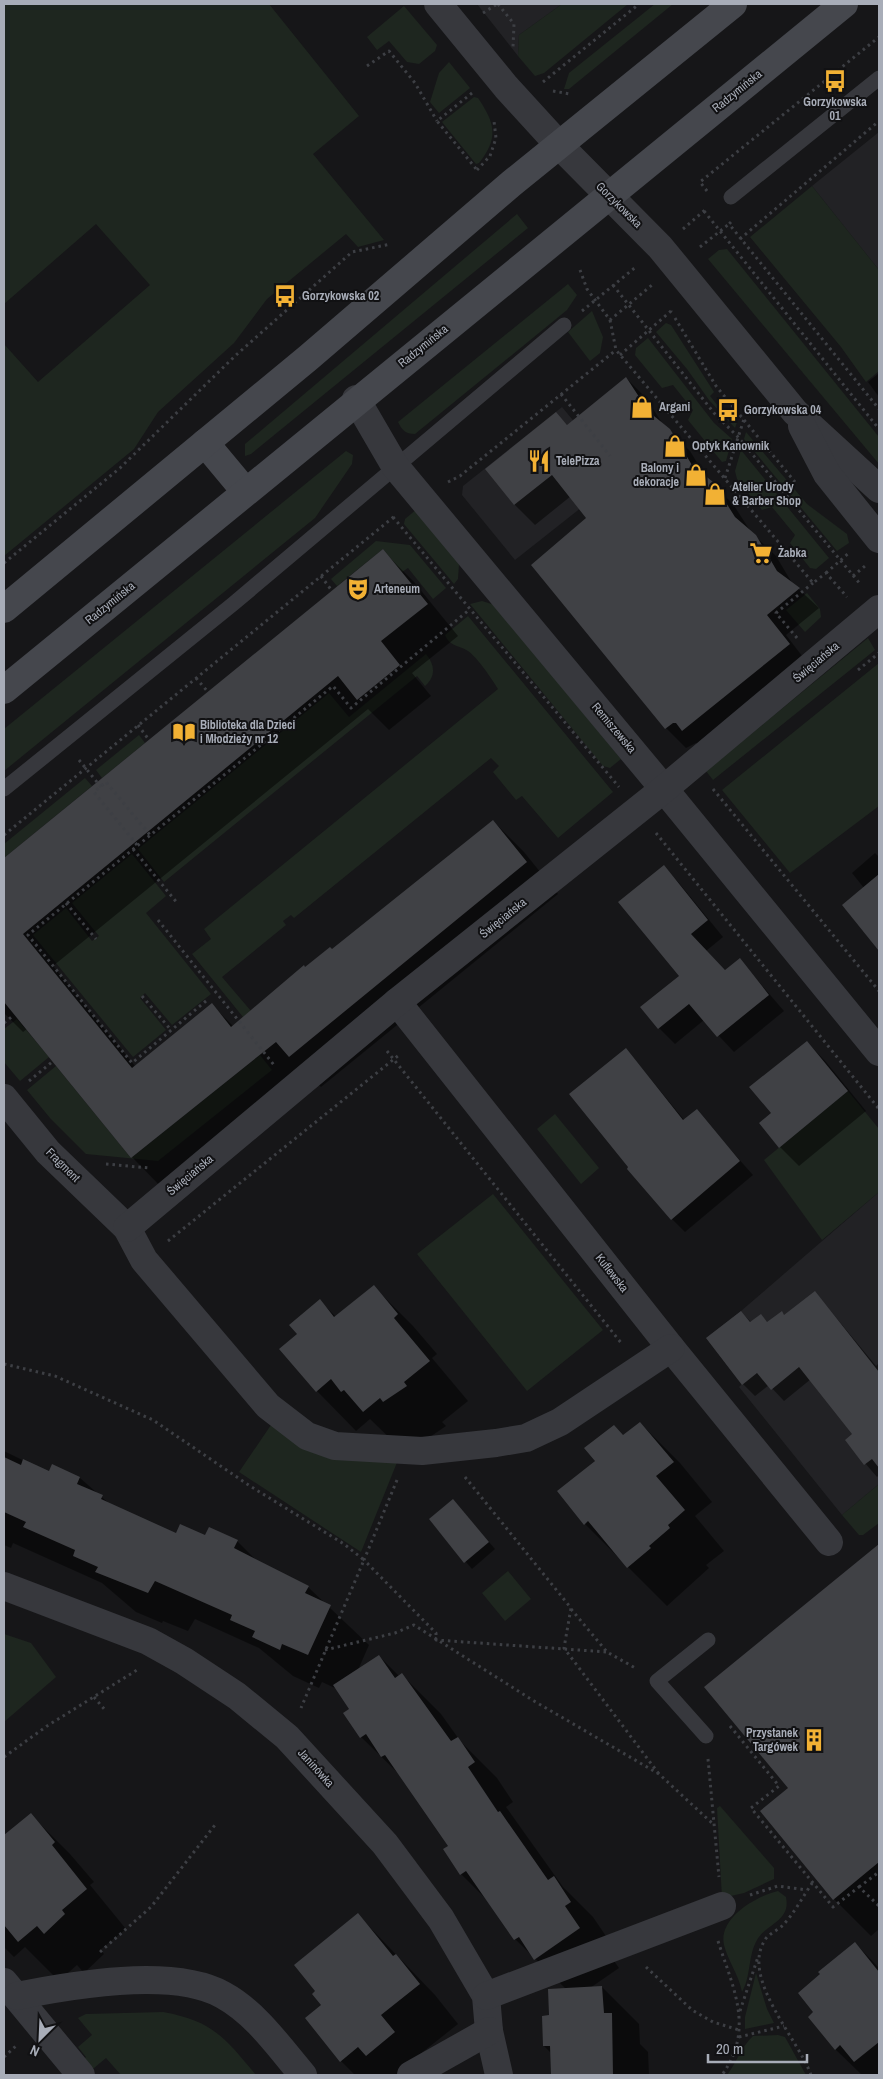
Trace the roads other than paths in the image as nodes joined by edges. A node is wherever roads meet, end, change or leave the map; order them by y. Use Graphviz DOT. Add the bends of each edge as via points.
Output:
graph roads {
  1 [pos="438,4"];
  2 [pos="733,4"];
  3 [pos="844,4"];
  4 [pos="879,78"];
  5 [pos="559,145"];
  6 [pos="610,196"];
  7 [pos="731,197"];
  8 [pos="564,325"];
  9 [pos="356,399"];
  10 [pos="795,412"];
  11 [pos="205,443"];
  12 [pos="395,466"];
  13 [pos="879,489"];
  14 [pos="245,491"];
  15 [pos="879,539"];
  16 [pos="873,600"];
  17 [pos="4,609"];
  18 [pos="4,690"];
  19 [pos="664,788"];
  20 [pos="4,789"];
  21 [pos="397,1002"];
  22 [pos="879,1052"];
  23 [pos="4,1098"];
  24 [pos="127,1228"];
  25 [pos="671,1348"];
  26 [pos="829,1542"];
  27 [pos="4,1586"];
  28 [pos="708,1640"];
  29 [pos="706,1736"];
  30 [pos="722,1906"];
  31 [pos="10,1989"];
  32 [pos="486,1996"];
  33 [pos="489,2031"];
  34 [pos="81,2075"];
  35 [pos="303,2075"];
  36 [pos="411,2075"];
  37 [pos="499,2075"];
  1 -- 5 [label="street, Gorzykowska"];
  2 -- 5 [label="main road"];
  3 -- 6 [label="main road, Radzymińska"];
  4 -- 7 [label="lane"];
  5 -- 6 [label="street, Gorzykowska"];
  5 -- 11 [label="main road"];
  6 -- 9 [label="main road, Radzymińska"];
  6 -- 10 [label="street, Gorzykowska" via="660,246"];
  8 -- 12 [label="lane"];
  9 -- 12 [label="street, Remiszewska"];
  9 -- 14 [label="main road, Radzymińska"];
  10 -- 13 [label="street, Gorzykowska"];
  10 -- 15 [label="street, Gorzykowska" via="827,474"];
  11 -- 14 [label="main road"];
  11 -- 17 [label="main road"];
  12 -- 19 [label="street, Remiszewska"];
  12 -- 20 [label="lane" via="233,604"];
  14 -- 18 [label="main road, Radzymińska"];
  16 -- 19 [label="street, Święciańska"];
  19 -- 21 [label="street, Święciańska"];
  19 -- 22 [label="street, Remiszewska"];
  21 -- 24 [label="street, Święciańska"];
  21 -- 25 [label="street, Kuflewska"];
  23 -- 24 [label="street, Fragment" via="48,1152"];
  24 -- 25 [label="street, Fragment" via="144,1260 268,1406 307,1436 335,1446 422,1451 526,1438 560,1422"];
  25 -- 26 [label="street, Kuflewska"];
  27 -- 32 [label="street, Janinówka" via="148,1641 237,1696 287,1737 385,1844 441,1919"];
  28 -- 29 [label="lane" via="657,1681"];
  30 -- 32 [label="street"];
  31 -- 34 [label="street"];
  31 -- 35 [label="street" via="148,1981 189,1983 222,1994 254,2017"];
  32 -- 33 [label="street, Janinówka"];
  33 -- 36 [label="street"];
  33 -- 37 [label="street, Janinówka"];
}
